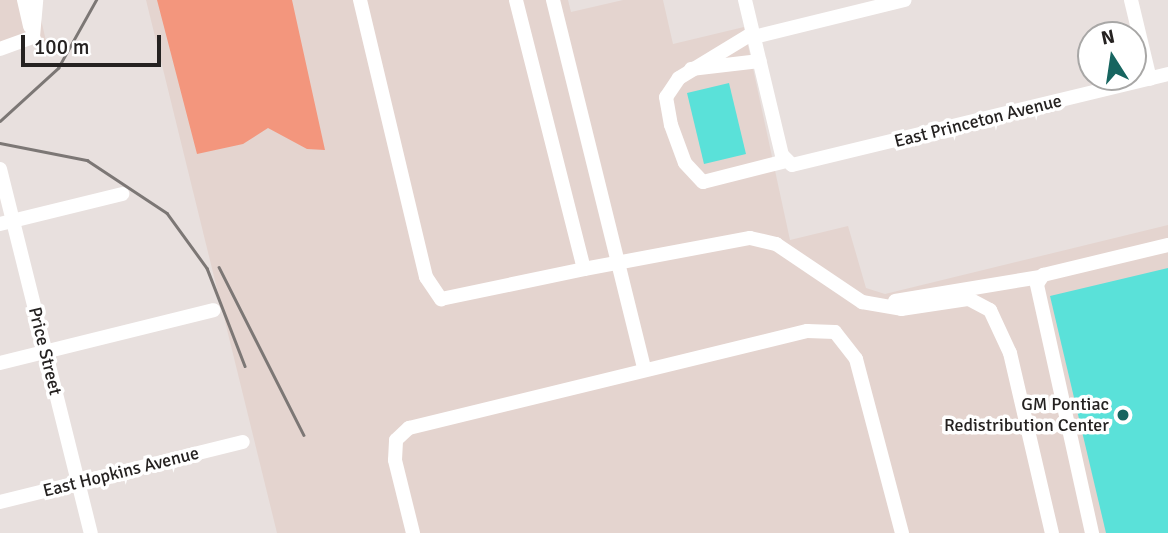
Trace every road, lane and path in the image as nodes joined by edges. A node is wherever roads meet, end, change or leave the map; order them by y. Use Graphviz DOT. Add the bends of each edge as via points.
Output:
graph roads {
  1 [pos="24,0"];
  2 [pos="36,0"];
  3 [pos="360,0"];
  4 [pos="516,0"];
  5 [pos="554,0"];
  6 [pos="745,0"];
  7 [pos="905,0"];
  8 [pos="1131,0"];
  9 [pos="753,35"];
  10 [pos="33,37"];
  11 [pos="0,49"];
  12 [pos="760,61"];
  13 [pos="689,69"];
  14 [pos="1168,74"];
  15 [pos="1150,79"];
  16 [pos="787,162"];
  17 [pos="0,169"];
  18 [pos="121,194"];
  19 [pos="6,222"];
  20 [pos="1168,245"];
  21 [pos="617,260"];
  22 [pos="584,269"];
  23 [pos="1040,277"];
  24 [pos="876,305"];
  25 [pos="214,310"];
  26 [pos="46,352"];
  27 [pos="0,363"];
  28 [pos="644,369"];
  29 [pos="243,442"];
  30 [pos="78,483"];
  31 [pos="0,502"];
  32 [pos="91,533"];
  33 [pos="413,533"];
  34 [pos="902,533"];
  35 [pos="1052,533"];
  36 [pos="1092,533"];
  1 -- 10 [label="street"];
  2 -- 10 [label="street"];
  3 -- 22 [label="street" via="426,277 441,299"];
  4 -- 22 [label="street"];
  5 -- 21 [label="street"];
  6 -- 9 [label="street"];
  7 -- 9 [label="street"];
  8 -- 15 [label="street"];
  9 -- 12 [label="street"];
  9 -- 13 [label="street"];
  10 -- 11 [label="street"];
  12 -- 13 [label="street"];
  12 -- 16 [label="street"];
  13 -- 16 [label="street, East Princeton Avenue" via="666,97 685,163 703,182"];
  14 -- 15 [label="street, East Princeton Avenue"];
  15 -- 16 [label="street, East Princeton Avenue"];
  17 -- 19 [label="street, Price Street"];
  18 -- 19 [label="street"];
  19 -- 26 [label="street, Price Street"];
  20 -- 23 [label="street"];
  21 -- 22 [label="street"];
  21 -- 24 [label="street" via="649,262 750,238 776,244 862,302"];
  21 -- 28 [label="street"];
  23 -- 24 [label="street"];
  23 -- 36 [label="street" via="1038,292"];
  24 -- 35 [label="street" via="901,309 969,299 990,310 1010,353"];
  25 -- 26 [label="street"];
  26 -- 27 [label="street"];
  26 -- 30 [label="street, Price Street"];
  28 -- 33 [label="street" via="409,428 396,440 396,460"];
  28 -- 34 [label="street" via="807,331 835,332 856,359 869,394"];
  29 -- 30 [label="street, East Hopkins Avenue"];
  30 -- 31 [label="street, East Hopkins Avenue"];
  30 -- 32 [label="street, Price Street"];
}
